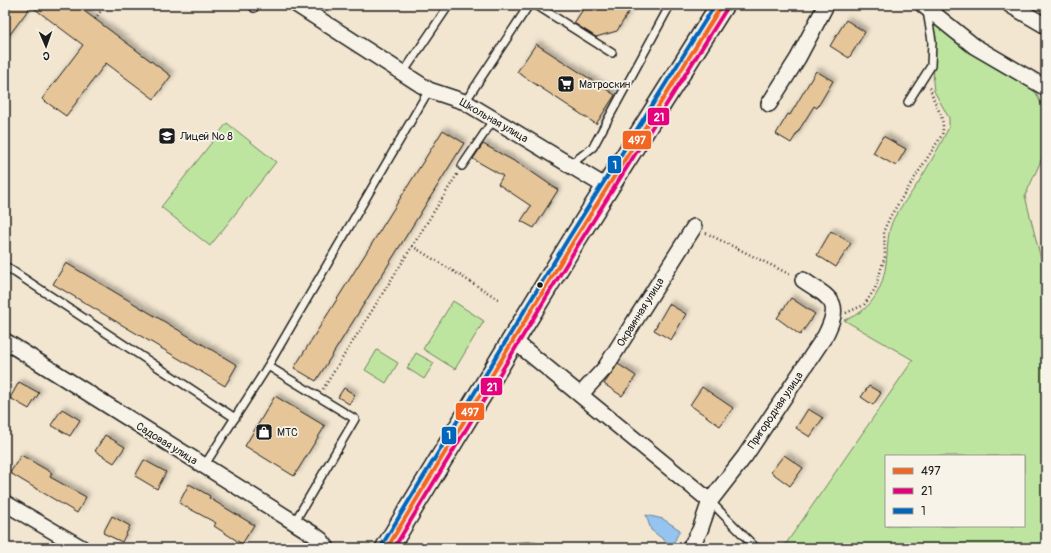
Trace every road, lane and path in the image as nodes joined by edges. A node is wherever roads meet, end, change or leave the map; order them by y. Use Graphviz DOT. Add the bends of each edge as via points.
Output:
graph roads {
  1 [pos="105,5"];
  2 [pos="297,5"];
  3 [pos="449,5"];
  4 [pos="529,5"];
  5 [pos="536,5"];
  6 [pos="670,5"];
  7 [pos="722,5"];
  8 [pos="826,5"];
  9 [pos="1010,5"];
  10 [pos="925,7"];
  11 [pos="95,19"];
  12 [pos="1046,26"];
  13 [pos="612,53"];
  14 [pos="931,66"];
  15 [pos="402,73"];
  16 [pos="1046,88"];
  17 [pos="429,90"];
  18 [pos="466,102"];
  19 [pos="908,102"];
  20 [pos="770,104"];
  21 [pos="494,119"];
  22 [pos="570,165"];
  23 [pos="462,166"];
  24 [pos="608,188"];
  25 [pos="694,227"];
  26 [pos="412,246"];
  27 [pos="5,266"];
  28 [pos="803,280"];
  29 [pos="500,300"];
  30 [pos="834,316"];
  31 [pos="513,340"];
  32 [pos="5,341"];
  33 [pos="268,366"];
  34 [pos="581,394"];
  35 [pos="319,397"];
  36 [pos="235,418"];
  37 [pos="204,466"];
  38 [pos="710,502"];
  39 [pos="5,503"];
  40 [pos="294,523"];
  41 [pos="82,548"];
  42 [pos="327,548"];
  43 [pos="387,548"];
  44 [pos="690,548"];
  45 [pos="756,548"];
  1 -- 11 [label="path"];
  2 -- 15 [label="street, Школьная улица"];
  3 -- 15 [label="lane"];
  4 -- 18 [label="lane"];
  5 -- 13 [label="lane"];
  6 -- 22 [label="lane" via="593,147"];
  7 -- 24 [label="main road"];
  8 -- 20 [label="street"];
  9 -- 12 [label="street"];
  10 -- 14 [label="lane" via="932,41"];
  10 -- 16 [label="street" via="974,46"];
  14 -- 19 [label="lane"];
  14 -- 30 [label="path" via="930,92 943,119 942,135 884,230 886,256 875,289 869,299 856,309"];
  15 -- 17 [label="street, Школьная улица"];
  17 -- 18 [label="street, Школьная улица"];
  17 -- 33 [label="lane"];
  18 -- 21 [label="street, Школьная улица"];
  21 -- 22 [label="street, Школьная улица"];
  21 -- 23 [label="lane"];
  22 -- 24 [label="street, Школьная улица"];
  23 -- 26 [label="path"];
  24 -- 31 [label="main road"];
  25 -- 28 [label="path"];
  25 -- 34 [label="street, Окраинная улица" via="605,368"];
  26 -- 29 [label="path"];
  26 -- 35 [label="path"];
  27 -- 36 [label="lane"];
  28 -- 30 [label="street" via="826,295 833,303"];
  30 -- 38 [label="street, Пригородная улица" via="825,336"];
  31 -- 34 [label="street"];
  31 -- 43 [label="main road"];
  32 -- 37 [label="street, Садовая улица"];
  33 -- 35 [label="lane"];
  33 -- 36 [label="lane"];
  34 -- 38 [label="street"];
  35 -- 40 [label="lane" via="355,419"];
  36 -- 37 [label="lane"];
  37 -- 40 [label="street, Садовая улица"];
  38 -- 44 [label="street, Пригородная улица"];
  38 -- 45 [label="lane"];
  39 -- 41 [label="street"];
  40 -- 42 [label="street, Садовая улица" via="321,540"];
}
